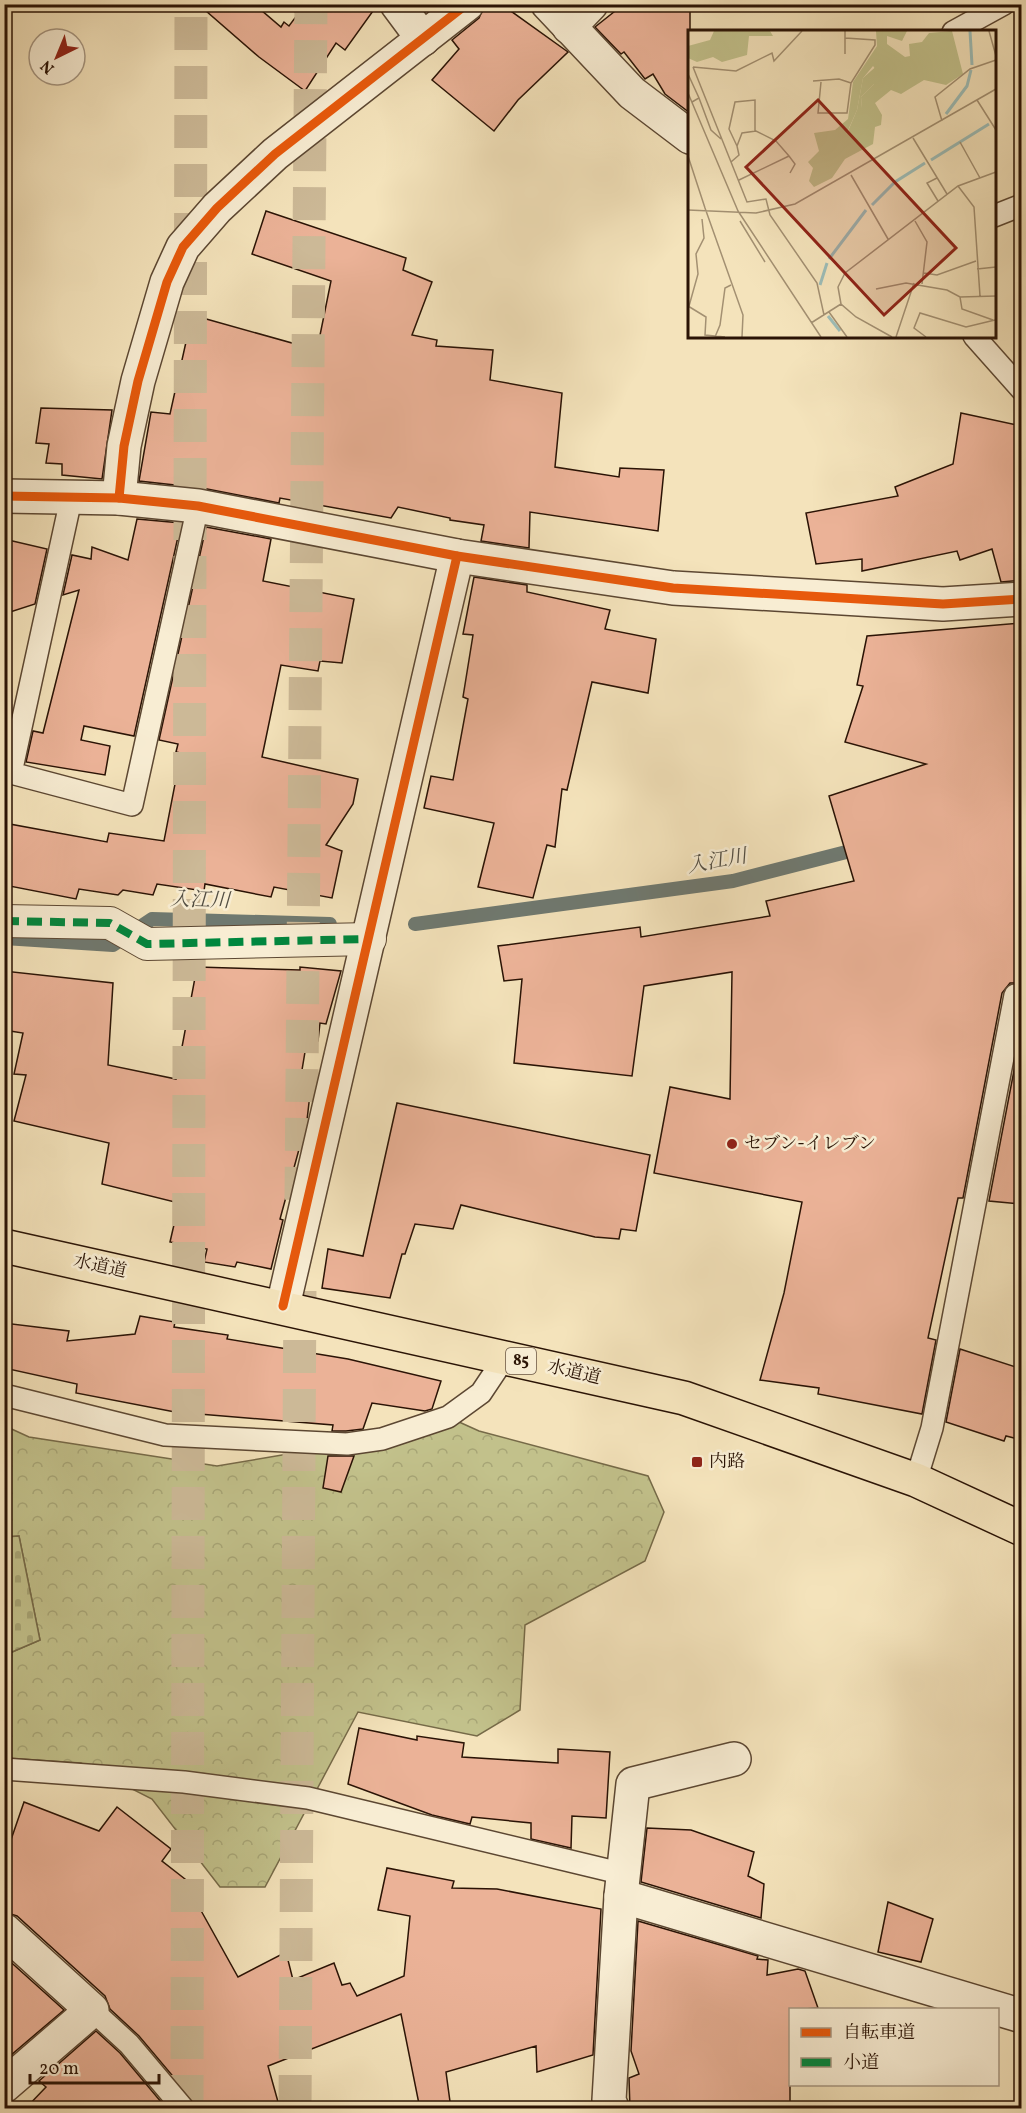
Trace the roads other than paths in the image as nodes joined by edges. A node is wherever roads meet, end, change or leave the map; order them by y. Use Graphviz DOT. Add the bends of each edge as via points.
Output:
graph roads {
  1 [pos="397,4"];
  2 [pos="467,4"];
  3 [pos="1004,4"];
  4 [pos="570,12"];
  5 [pos="957,30"];
  6 [pos="423,39"];
  7 [pos="688,135"];
  8 [pos="1022,205"];
  9 [pos="996,215"];
  10 [pos="977,338"];
  11 [pos="1022,390"];
  12 [pos="4,496"];
  13 [pos="119,498"];
  14 [pos="71,499"];
  15 [pos="198,506"];
  16 [pos="457,556"];
  17 [pos="1022,599"];
  18 [pos="4,921"];
  19 [pos="370,939"];
  20 [pos="1022,996"];
  21 [pos="4,1246"];
  22 [pos="284,1306"];
  23 [pos="505,1357"];
  24 [pos="4,1395"];
  25 [pos="916,1480"];
  26 [pos="1022,1529"];
  27 [pos="734,1759"];
  28 [pos="4,1769"];
  29 [pos="622,1885"];
  30 [pos="4,1930"];
  31 [pos="998,2008"];
  32 [pos="999,2008"];
  33 [pos="92,2010"];
  34 [pos="1022,2016"];
  35 [pos="4,2086"];
  36 [pos="183,2109"];
  37 [pos="612,2109"];
  1 -- 6 [label="street"];
  2 -- 6 [label="street"];
  3 -- 5 [label="lane"];
  4 -- 7 [label="street" via="632,93"];
  6 -- 13 [label="street" via="275,154 217,208 183,247 168,282 138,381 124,446"];
  8 -- 9 [label="lane"];
  10 -- 11 [label="lane"];
  12 -- 14 [label="street"];
  13 -- 14 [label="street"];
  13 -- 15 [label="street"];
  14 -- 15 [label="lane" via="11,773 132,805"];
  15 -- 16 [label="street"];
  16 -- 17 [label="street" via="673,588 943,604"];
  16 -- 19 [label="street"];
  18 -- 19 [label="street" via="110,923 147,944"];
  19 -- 22 [label="street"];
  20 -- 25 [label="lane" via="1015,995 932,1428"];
  21 -- 22 [label="main road, 水道道 / 85"];
  22 -- 23 [label="main road, 水道道 / 85"];
  23 -- 24 [label="lane" via="481,1394 448,1418 381,1439 347,1444 165,1435"];
  23 -- 25 [label="main road, 水道道 / 85" via="684,1398"];
  25 -- 26 [label="main road, 水道道 / 85"];
  27 -- 29 [label="street" via="633,1784"];
  28 -- 29 [label="lane" via="184,1782 308,1798"];
  29 -- 31 [label="street"];
  29 -- 37 [label="street" via="609,2100"];
  30 -- 33 [label="street"];
  32 -- 34 [label="street"];
  33 -- 35 [label="street"];
  33 -- 36 [label="lane" via="129,2044"];
}
